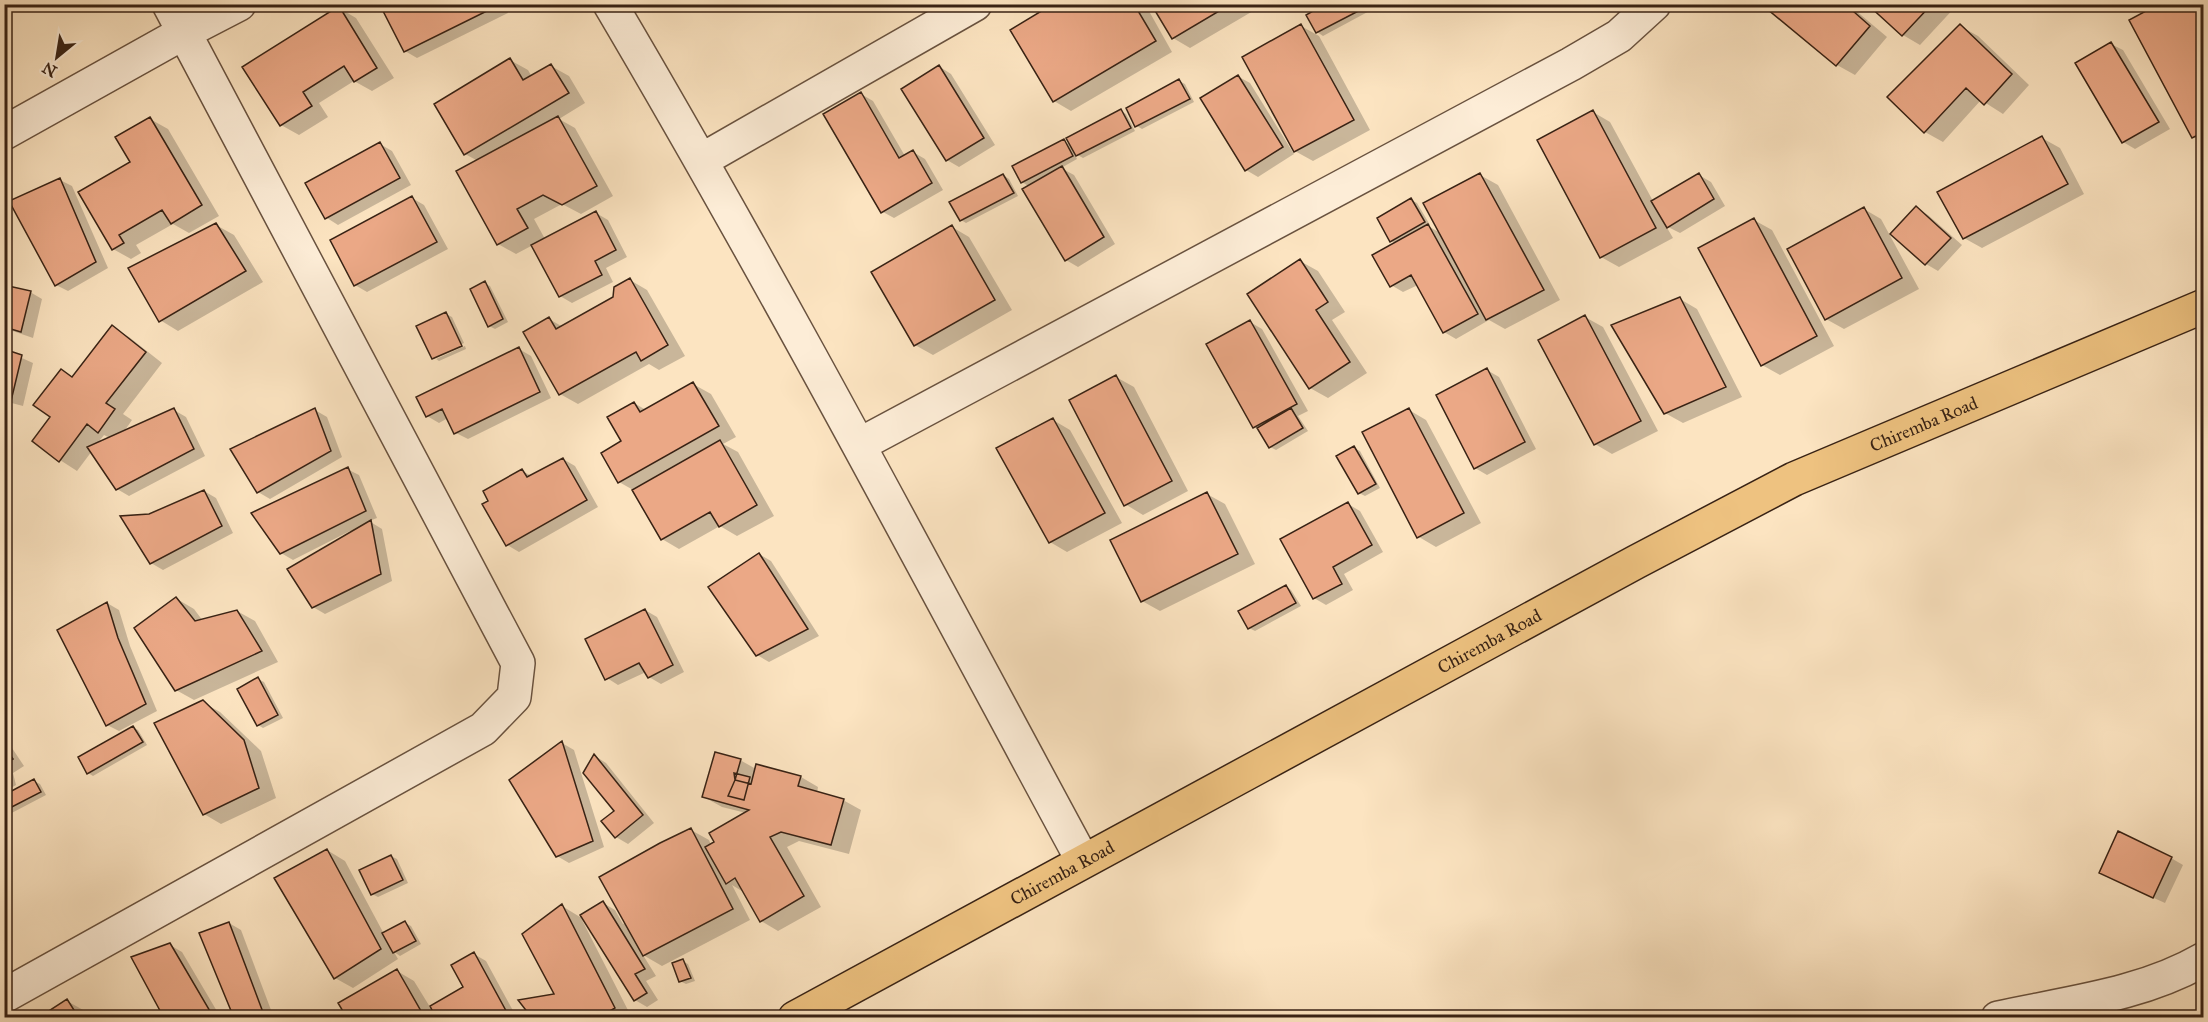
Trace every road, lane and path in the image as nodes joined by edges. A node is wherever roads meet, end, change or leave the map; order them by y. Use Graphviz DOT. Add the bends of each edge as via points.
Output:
graph roads {
  1 [pos="239,4"];
  2 [pos="610,4"];
  3 [pos="975,4"];
  4 [pos="1654,4"];
  5 [pos="176,19"];
  6 [pos="4,133"];
  7 [pos="702,160"];
  8 [pos="2204,306"];
  9 [pos="859,445"];
  10 [pos="1083,861"];
  11 [pos="2204,959"];
  12 [pos="4,996"];
  13 [pos="795,1017"];
  14 [pos="1998,1017"];
  1 -- 5 [label="street"];
  2 -- 7 [label="street"];
  3 -- 7 [label="street"];
  4 -- 9 [label="street" via="1619,36 1571,64"];
  5 -- 6 [label="street"];
  5 -- 12 [label="street" via="518,663 514,697 483,729"];
  7 -- 9 [label="street"];
  8 -- 10 [label="main road, Chiremba Road" via="1794,479"];
  9 -- 10 [label="street"];
  10 -- 13 [label="main road, Chiremba Road"];
  11 -- 14 [label="street" via="2180,973 2121,992"];
}
